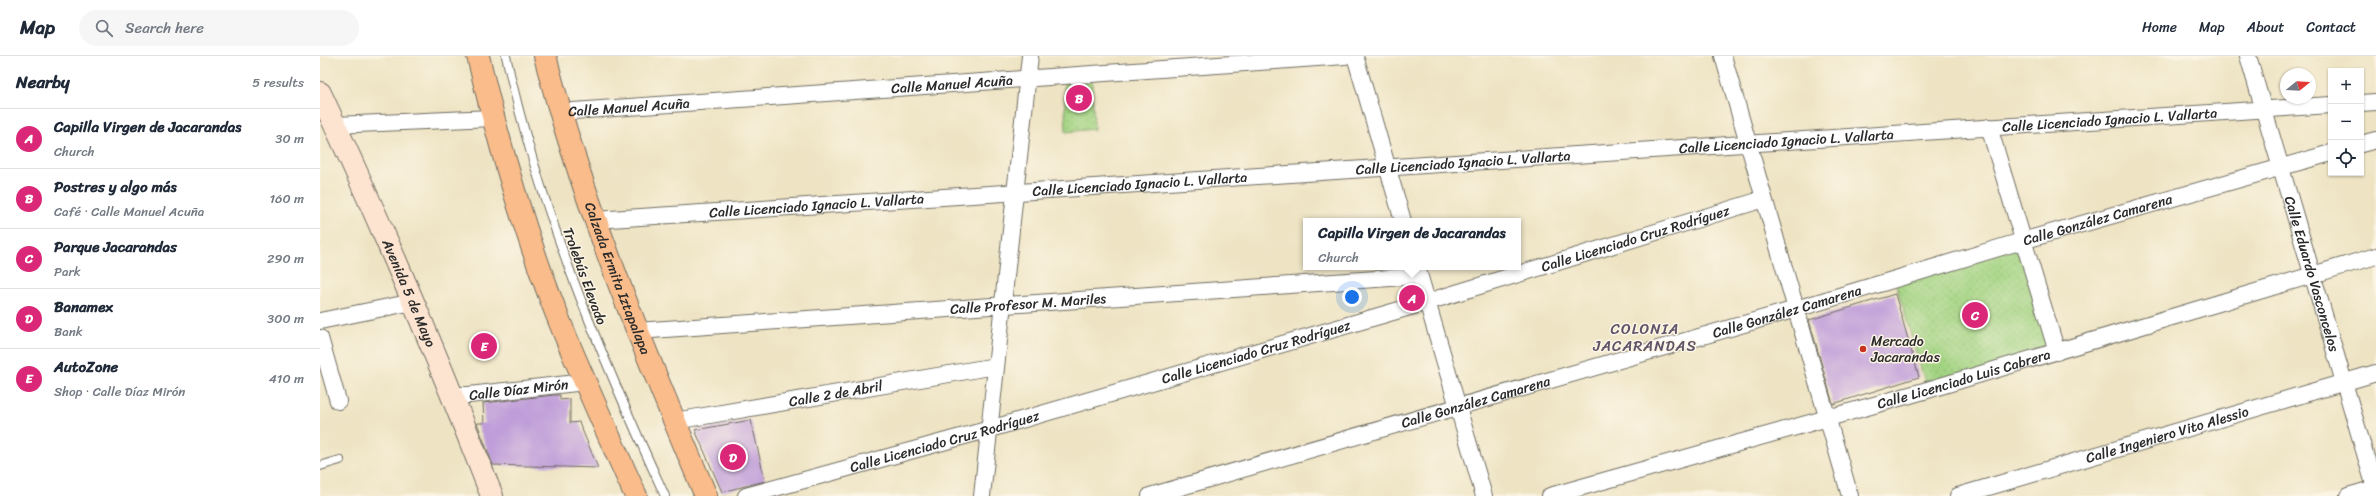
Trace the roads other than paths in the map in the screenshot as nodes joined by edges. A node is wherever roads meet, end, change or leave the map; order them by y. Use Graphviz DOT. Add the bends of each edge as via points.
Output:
graph roads {
  1 [pos="478,56"];
  2 [pos="506,56"];
  3 [pos="545,56"];
  4 [pos="1030,56"];
  5 [pos="1345,56"];
  6 [pos="1355,56"];
  7 [pos="1723,56"];
  8 [pos="2248,56"];
  9 [pos="1028,79"];
  10 [pos="320,93"];
  11 [pos="2376,102"];
  12 [pos="2364,103"];
  13 [pos="2328,105"];
  14 [pos="2263,109"];
  15 [pos="559,112"];
  16 [pos="492,118"];
  17 [pos="335,125"];
  18 [pos="1989,127"];
  19 [pos="2376,140"];
  20 [pos="1749,143"];
  21 [pos="2364,143"];
  22 [pos="2328,154"];
  23 [pos="1388,167"];
  24 [pos="2281,168"];
  25 [pos="1016,194"];
  26 [pos="1764,199"];
  27 [pos="1402,218"];
  28 [pos="595,220"];
  29 [pos="2022,241"];
  30 [pos="2376,256"];
  31 [pos="1418,272"];
  32 [pos="2312,274"];
  33 [pos="413,302"];
  34 [pos="1427,302"];
  35 [pos="1004,305"];
  36 [pos="1796,309"];
  37 [pos="320,321"];
  38 [pos="638,331"];
  39 [pos="320,338"];
  40 [pos="2057,352"];
  41 [pos="996,366"];
  42 [pos="2376,373"];
  43 [pos="585,382"];
  44 [pos="2344,382"];
  45 [pos="452,394"];
  46 [pos="338,400"];
  47 [pos="1458,406"];
  48 [pos="1826,417"];
  49 [pos="675,421"];
  50 [pos="990,428"];
  51 [pos="340,460"];
  52 [pos="320,466"];
  53 [pos="2376,489"];
  54 [pos="492,496"];
  55 [pos="636,496"];
  56 [pos="664,496"];
  57 [pos="706,496"];
  58 [pos="746,496"];
  59 [pos="982,496"];
  60 [pos="1150,496"];
  61 [pos="1484,496"];
  62 [pos="1550,496"];
  63 [pos="1850,496"];
  64 [pos="1958,496"];
  65 [pos="2348,496"];
  1 -- 16 [label="main road"];
  2 -- 56 [label="lane, Trolebús Elevado" via="540,182 574,286"];
  3 -- 15 [label="main road, Calzada Ermita Iztapalapa"];
  4 -- 9 [label="street"];
  5 -- 9 [label="street, Calle Manuel Acuña"];
  6 -- 23 [label="street"];
  7 -- 20 [label="street"];
  8 -- 14 [label="street, Calle Eduardo Vasconcelos"];
  9 -- 15 [label="street, Calle Manuel Acuña"];
  9 -- 25 [label="street"];
  10 -- 17 [label="street, Avenida 5 de Mayo"];
  11 -- 12 [label="street"];
  13 -- 14 [label="street, Calle Licenciado Ignacio L. Vallarta"];
  14 -- 18 [label="street, Calle Licenciado Ignacio L. Vallarta"];
  14 -- 24 [label="street, Calle Eduardo Vasconcelos"];
  15 -- 28 [label="main road, Calzada Ermita Iztapalapa"];
  16 -- 17 [label="street"];
  16 -- 43 [label="main road" via="529,237 562,329"];
  17 -- 33 [label="street, Avenida 5 de Mayo"];
  18 -- 20 [label="street, Calle Licenciado Ignacio L. Vallarta"];
  18 -- 29 [label="street"];
  19 -- 21 [label="street"];
  20 -- 23 [label="street, Calle Licenciado Ignacio L. Vallarta"];
  20 -- 26 [label="street"];
  22 -- 24 [label="street, Calle González Camarena"];
  23 -- 25 [label="street, Calle Licenciado Ignacio L. Vallarta"];
  23 -- 27 [label="street"];
  24 -- 29 [label="street, Calle González Camarena"];
  24 -- 32 [label="street, Calle Eduardo Vasconcelos"];
  25 -- 28 [label="street, Calle Licenciado Ignacio L. Vallarta"];
  25 -- 35 [label="street"];
  26 -- 34 [label="street, Calle Licenciado Cruz Rodríguez"];
  26 -- 36 [label="street"];
  28 -- 38 [label="main road, Calzada Ermita Iztapalapa"];
  29 -- 36 [label="street, Calle González Camarena"];
  29 -- 40 [label="street"];
  30 -- 32 [label="street, Calle Licenciado Luis Cabrera"];
  31 -- 34 [label="street"];
  31 -- 35 [label="street, Calle Profesor M. Mariles"];
  32 -- 40 [label="street, Calle Licenciado Luis Cabrera"];
  32 -- 44 [label="street, Calle Eduardo Vasconcelos"];
  33 -- 37 [label="street"];
  33 -- 45 [label="street, Avenida 5 de Mayo"];
  34 -- 47 [label="street"];
  34 -- 50 [label="street, Calle Licenciado Cruz Rodríguez"];
  35 -- 38 [label="street, Calle Profesor M. Mariles"];
  35 -- 41 [label="street"];
  36 -- 47 [label="street, Calle González Camarena"];
  36 -- 48 [label="street"];
  38 -- 49 [label="main road, Calzada Ermita Iztapalapa"];
  39 -- 46 [label="street"];
  40 -- 48 [label="street, Calle Licenciado Luis Cabrera"];
  41 -- 49 [label="street, Calle 2 de Abril"];
  41 -- 50 [label="street"];
  42 -- 44 [label="street, Calle Ingeniero Vito Alessio"];
  43 -- 45 [label="street, Calle Díaz Mirón" via="469,395"];
  43 -- 55 [label="main road"];
  44 -- 53 [label="street, Calle Eduardo Vasconcelos"];
  44 -- 64 [label="street, Calle Ingeniero Vito Alessio"];
  45 -- 54 [label="street, Avenida 5 de Mayo"];
  47 -- 60 [label="street, Calle González Camarena"];
  47 -- 61 [label="street"];
  48 -- 62 [label="street, Calle Licenciado Luis Cabrera"];
  48 -- 63 [label="street"];
  49 -- 57 [label="main road, Calzada Ermita Iztapalapa"];
  50 -- 58 [label="street, Calle Licenciado Cruz Rodríguez"];
  50 -- 59 [label="street"];
  51 -- 52 [label="lane"];
  53 -- 65 [label="street"];
}
